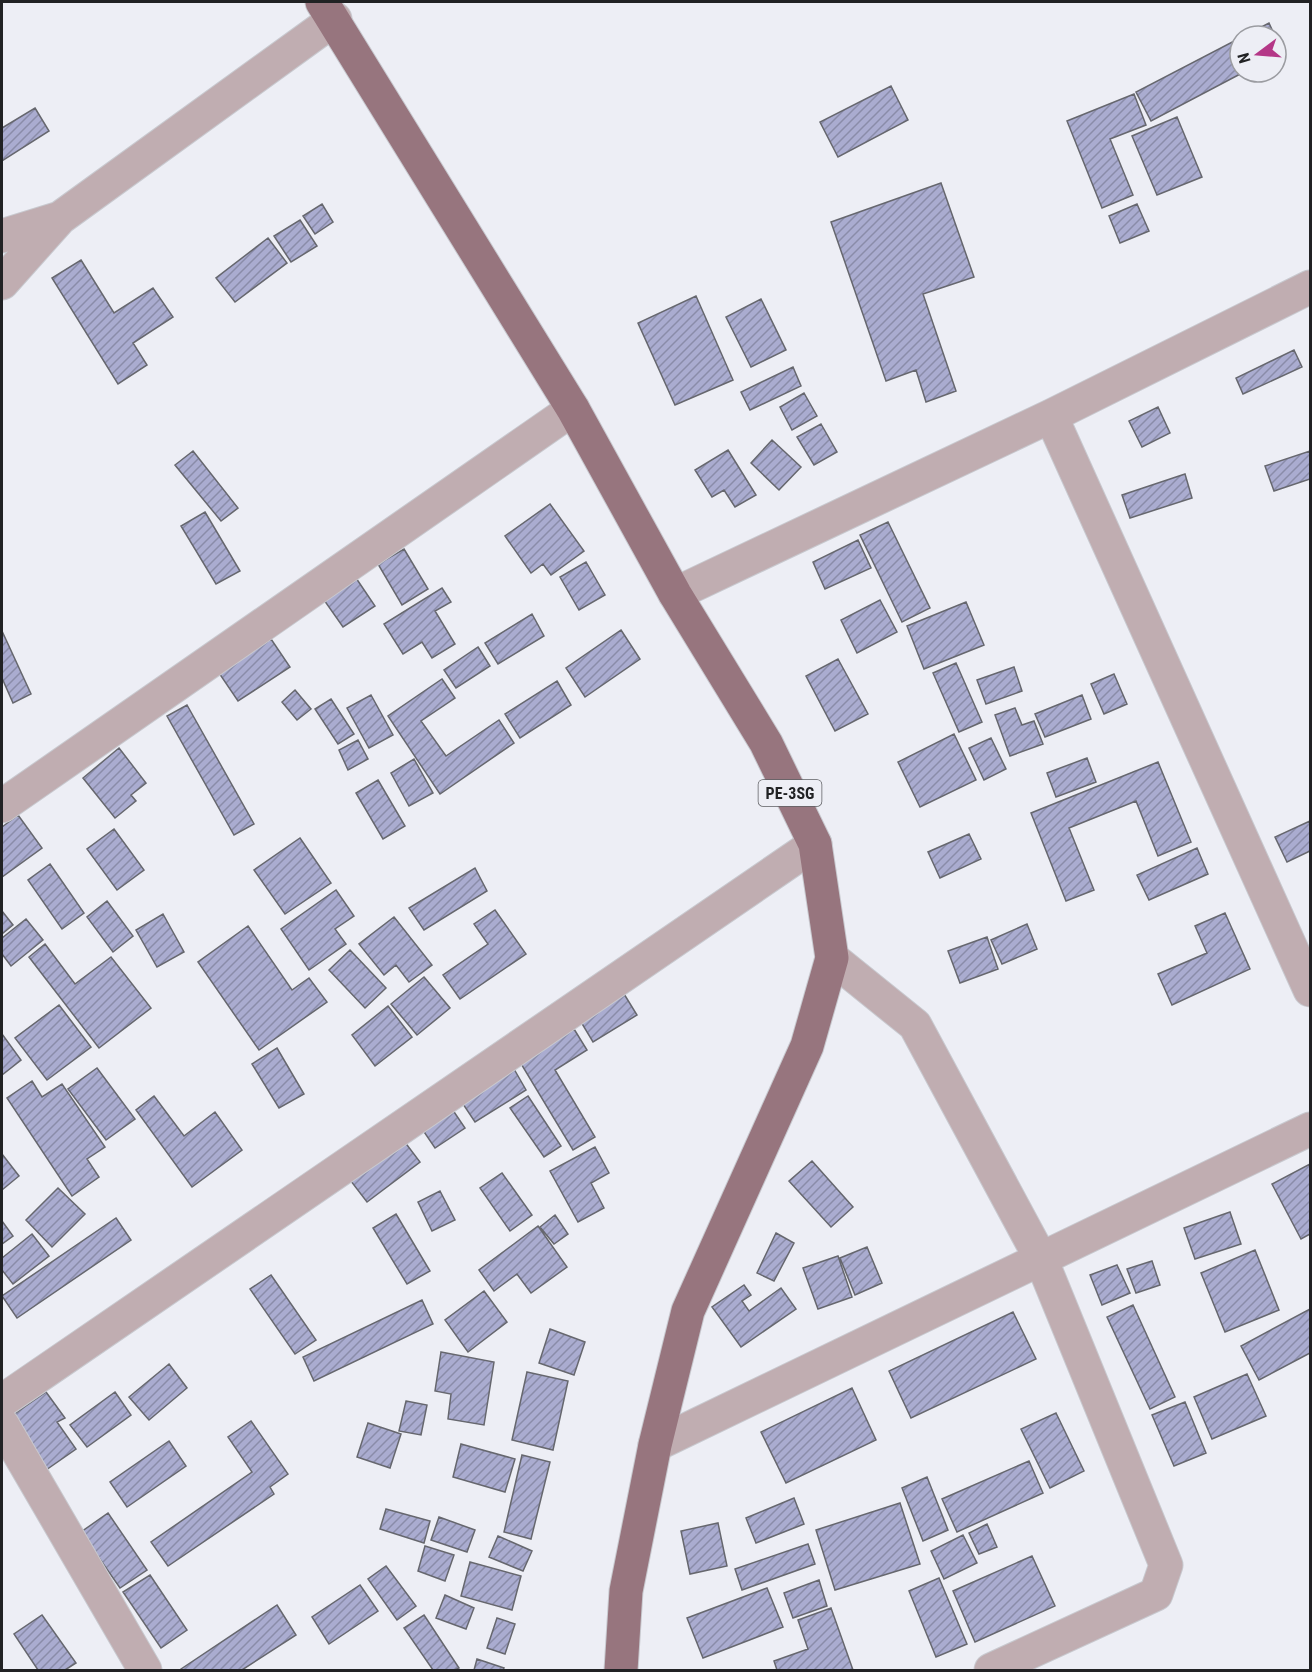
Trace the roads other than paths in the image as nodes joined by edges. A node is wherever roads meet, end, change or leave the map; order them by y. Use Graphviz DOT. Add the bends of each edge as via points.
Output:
graph roads {
  1 [pos="328,10"];
  2 [pos="60,218"];
  3 [pos="2,236"];
  4 [pos="2,284"];
  5 [pos="1311,287"];
  6 [pos="573,409"];
  7 [pos="1051,416"];
  8 [pos="675,594"];
  9 [pos="2,806"];
  10 [pos="815,844"];
  11 [pos="832,958"];
  12 [pos="1311,990"];
  13 [pos="1311,1129"];
  14 [pos="1041,1259"];
  15 [pos="2,1401"];
  16 [pos="2,1424"];
  17 [pos="655,1445"];
  18 [pos="145,1671"];
  19 [pos="621,1671"];
  20 [pos="991,1671"];
  1 -- 2 [label="street"];
  1 -- 6 [label="main road, PE-3SG"];
  2 -- 3 [label="street"];
  2 -- 4 [label="street"];
  5 -- 7 [label="street"];
  6 -- 8 [label="main road, PE-3SG"];
  6 -- 9 [label="street"];
  7 -- 8 [label="street"];
  7 -- 12 [label="street"];
  8 -- 10 [label="main road, PE-3SG" via="766,743"];
  10 -- 11 [label="main road, PE-3SG"];
  10 -- 15 [label="street"];
  11 -- 14 [label="street" via="915,1025"];
  11 -- 17 [label="main road, PE-3SG" via="807,1046 688,1311"];
  13 -- 14 [label="street"];
  14 -- 17 [label="street"];
  14 -- 20 [label="street" via="1166,1565 1156,1594"];
  16 -- 18 [label="street"];
  17 -- 19 [label="main road, PE-3SG" via="626,1591"];
}
